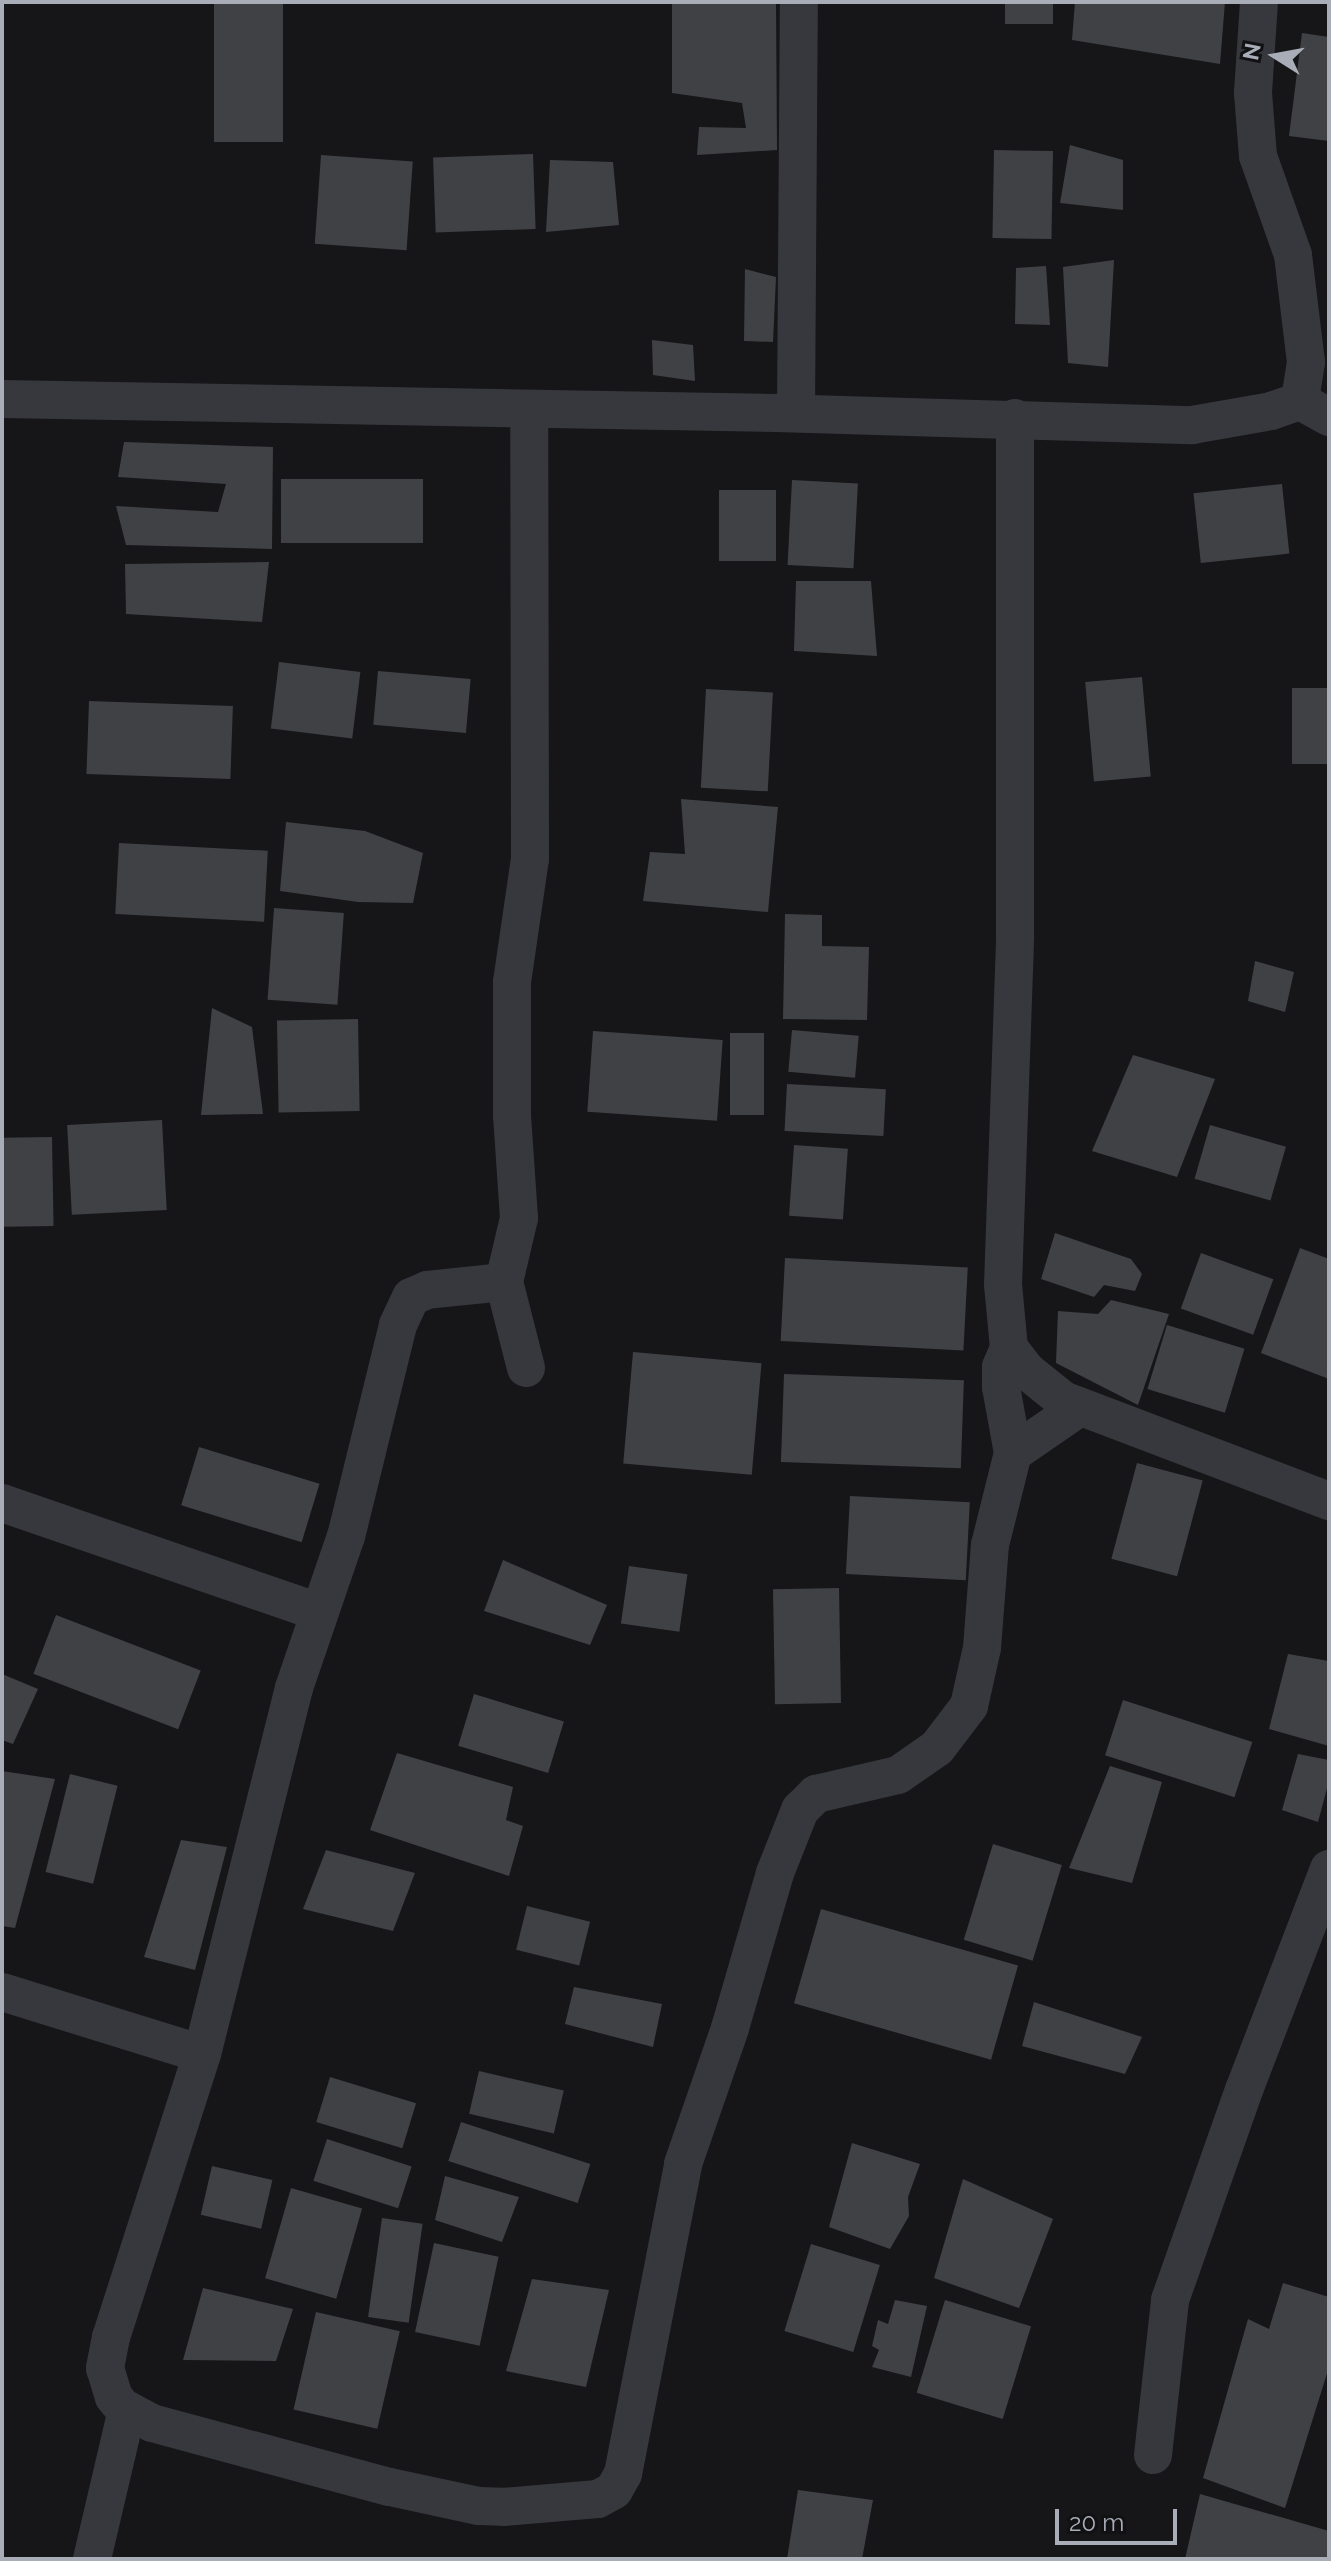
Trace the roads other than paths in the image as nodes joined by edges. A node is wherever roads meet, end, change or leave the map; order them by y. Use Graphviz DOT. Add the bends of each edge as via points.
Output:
graph roads {
  1 [pos="799,2"];
  2 [pos="1259,2"];
  3 [pos="2,399"];
  4 [pos="529,409"];
  5 [pos="1314,409"];
  6 [pos="796,413"];
  7 [pos="1015,418"];
  8 [pos="504,1282"];
  9 [pos="1009,1348"];
  10 [pos="526,1368"];
  11 [pos="1080,1407"];
  12 [pos="1013,1453"];
  13 [pos="1329,1501"];
  14 [pos="2,1503"];
  15 [pos="319,1612"];
  16 [pos="1329,1869"];
  17 [pos="2,1992"];
  18 [pos="202,2054"];
  19 [pos="127,2410"];
  20 [pos="1153,2455"];
  21 [pos="92,2559"];
  1 -- 6 [label="street"];
  2 -- 5 [label="street" via="1253,93 1258,156 1293,255"];
  3 -- 4 [label="street"];
  4 -- 6 [label="street"];
  4 -- 8 [label="street" via="530,859 512,982 519,1218"];
  5 -- 7 [label="street" via="1192,425"];
  6 -- 7 [label="street"];
  7 -- 9 [label="street" via="1015,937 1003,1285"];
  8 -- 10 [label="street"];
  8 -- 15 [label="street" via="427,1290 411,1297 398,1325 346,1536"];
  9 -- 11 [label="street" via="1027,1371"];
  9 -- 12 [label="street" via="1001,1367 1001,1387"];
  11 -- 12 [label="street"];
  11 -- 13 [label="street"];
  12 -- 19 [label="street" via="990,1545 982,1648 963,1718 937,1748 898,1775 816,1794 800,1810 775,1873 683,2164 623,2474 614,2490 598,2499 479,2506 152,2423"];
  14 -- 15 [label="street"];
  15 -- 18 [label="street" via="291,1702"];
  16 -- 20 [label="street" via="1170,2300"];
  17 -- 18 [label="street"];
  18 -- 19 [label="street" via="111,2337 108,2383"];
  19 -- 21 [label="street"];
}
